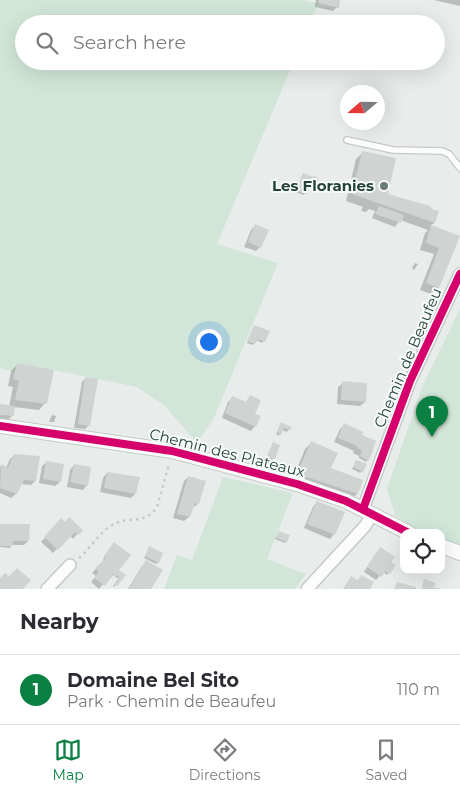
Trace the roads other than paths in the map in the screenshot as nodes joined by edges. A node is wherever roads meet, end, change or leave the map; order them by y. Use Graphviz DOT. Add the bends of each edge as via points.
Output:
graph roads {
  1 [pos="346,140"];
  2 [pos="460,168"];
  3 [pos="460,274"];
  4 [pos="0,426"];
  5 [pos="368,512"];
  6 [pos="401,529"];
  7 [pos="445,547"];
  8 [pos="460,553"];
  9 [pos="70,565"];
  10 [pos="47,589"];
  11 [pos="307,589"];
  1 -- 2 [label="lane" via="393,150 442,151"];
  3 -- 5 [label="street, Chemin de Beaufeu" via="410,381"];
  4 -- 5 [label="street, Chemin des Plateaux" via="172,451 315,489"];
  5 -- 6 [label="street, Chemin des Plateaux"];
  5 -- 11 [label="street, Chemin de Beaufeu" via="366,526"];
  7 -- 8 [label="street"];
  9 -- 10 [label="street"];
}
